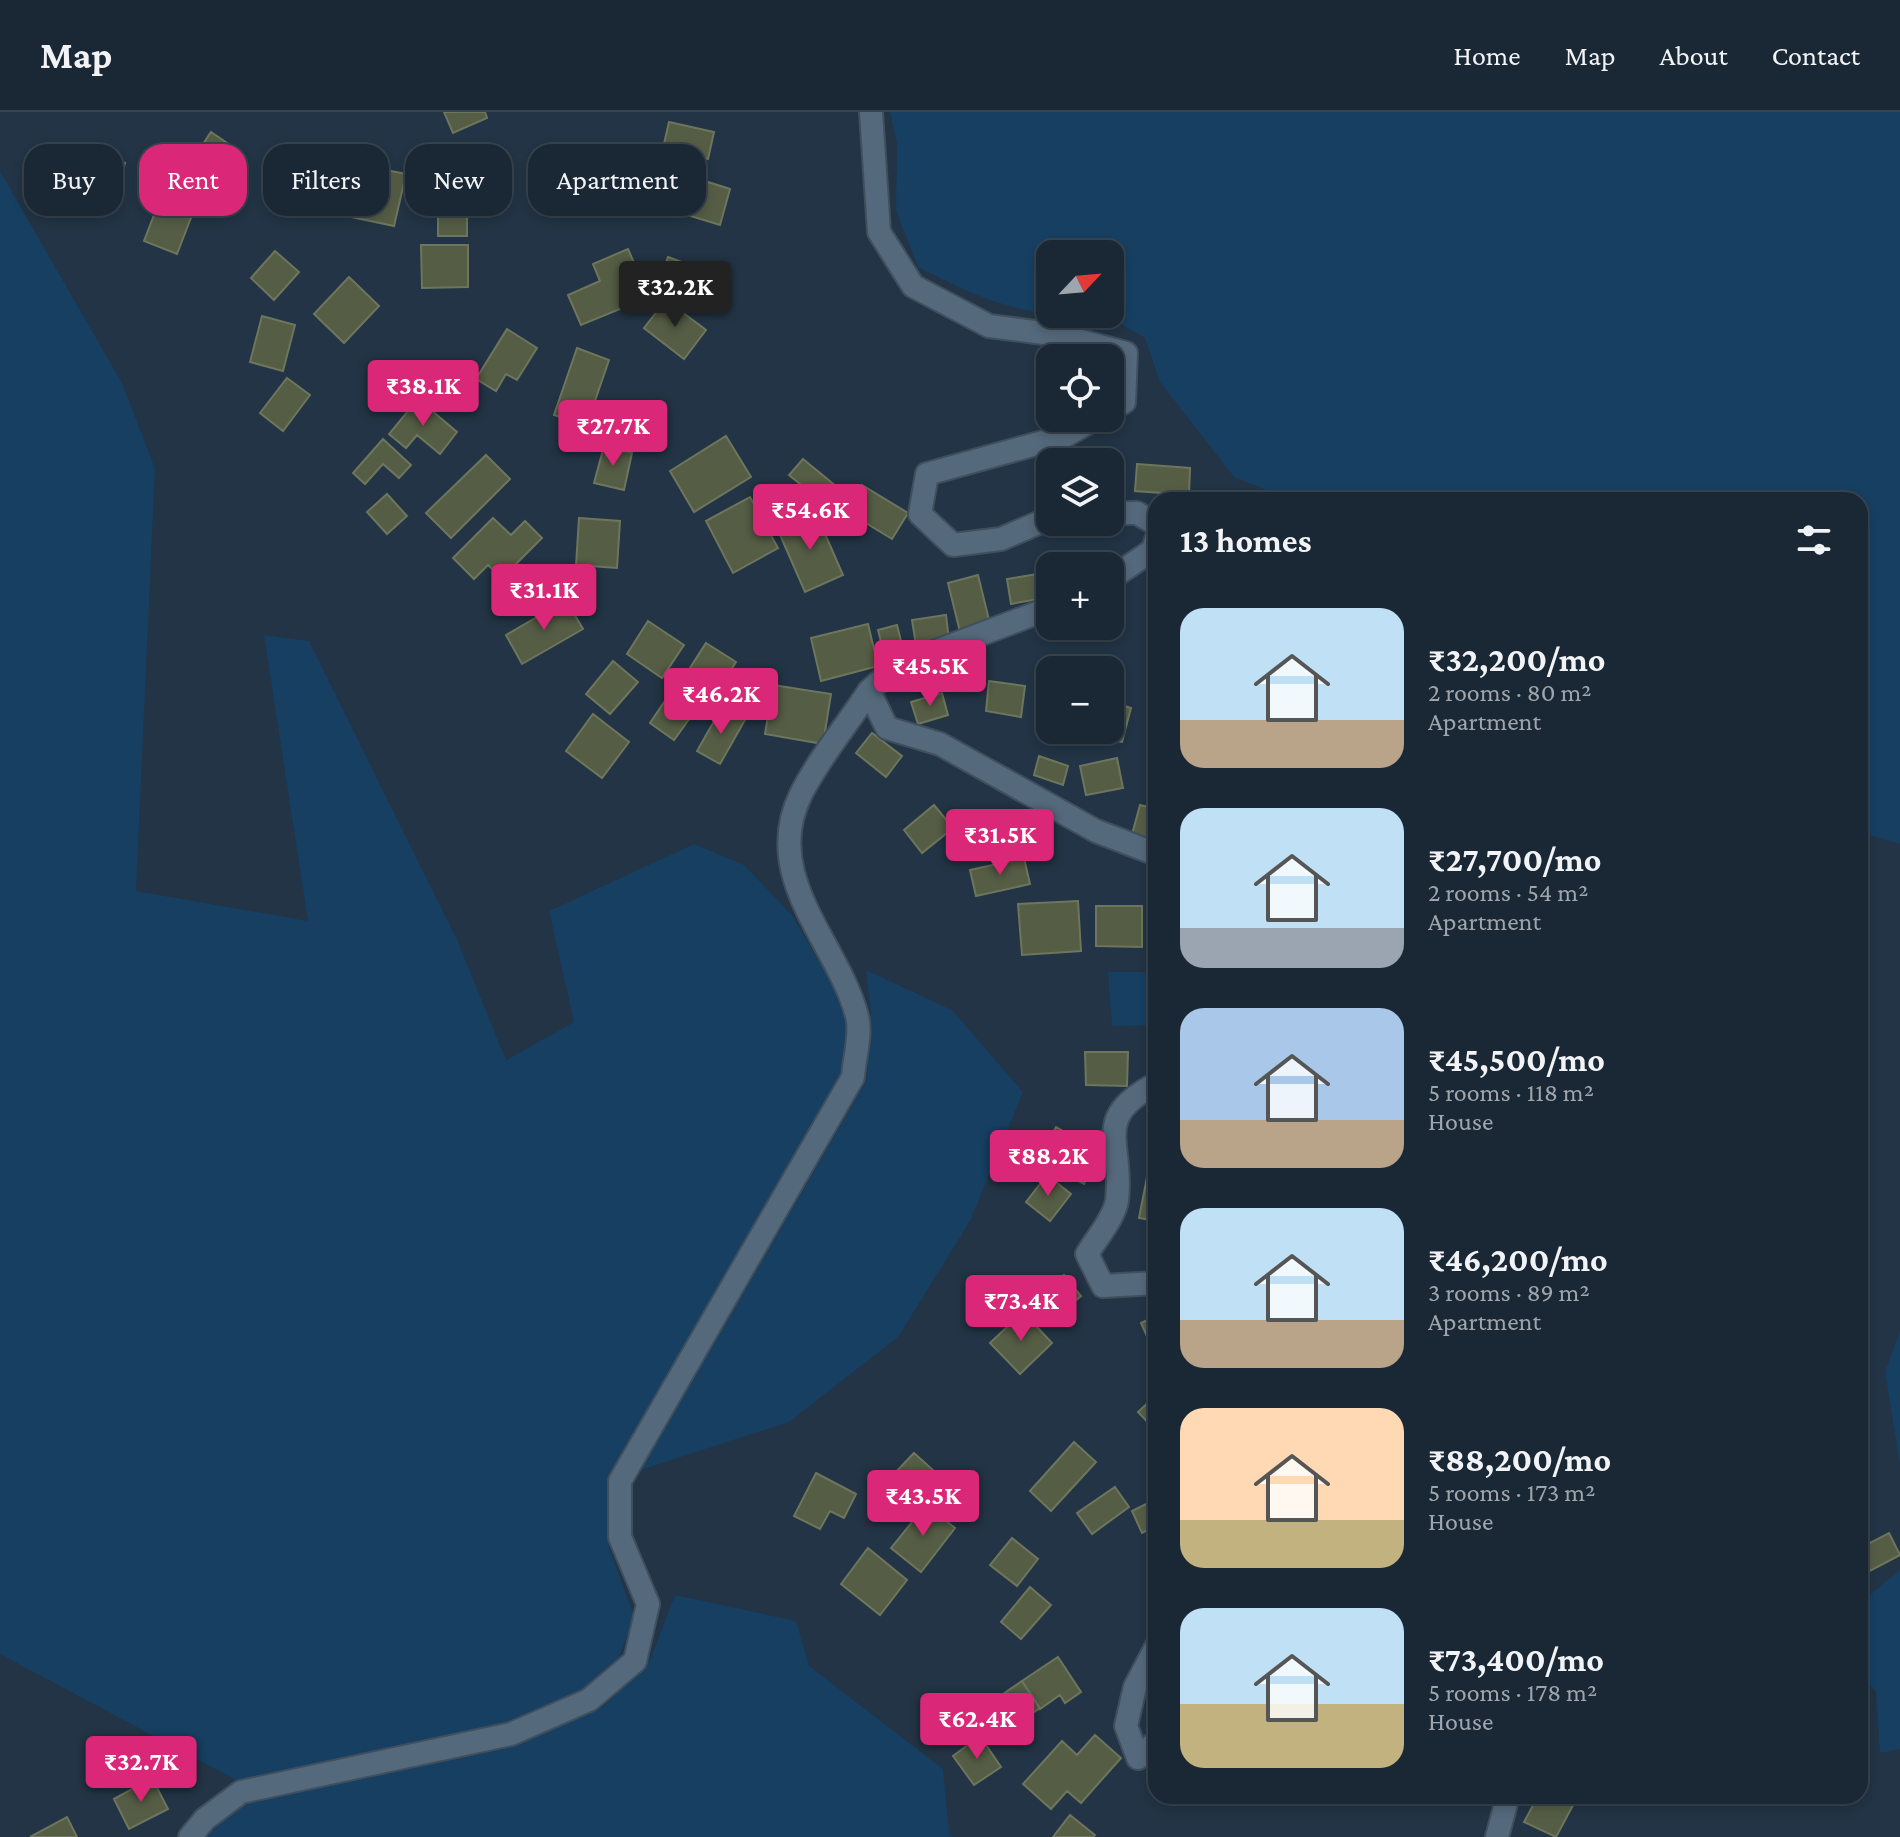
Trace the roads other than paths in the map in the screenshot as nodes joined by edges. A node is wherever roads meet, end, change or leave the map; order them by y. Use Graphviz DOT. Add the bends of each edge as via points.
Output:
graph roads {
  1 [pos="871,112"];
  2 [pos="1092,344"];
  3 [pos="1124,352"];
  4 [pos="1124,402"];
  5 [pos="1072,432"];
  6 [pos="1124,513"];
  7 [pos="1148,519"];
  8 [pos="1036,524"];
  9 [pos="1148,553"];
  10 [pos="1124,570"];
  11 [pos="1036,613"];
  12 [pos="869,691"];
  13 [pos="1148,851"];
  14 [pos="1148,1088"];
  15 [pos="1148,1283"];
  16 [pos="1148,1662"];
  17 [pos="1148,1749"];
  18 [pos="1506,1804"];
  19 [pos="190,1837"];
  20 [pos="1497,1837"];
  1 -- 2 [label="street" via="879,232 913,286 989,326"];
  3 -- 4 [label="street"];
  5 -- 8 [label="street" via="927,474 920,514 953,545 1001,539"];
  6 -- 7 [label="street"];
  9 -- 10 [label="street"];
  11 -- 12 [label="street" via="897,666"];
  12 -- 13 [label="street" via="887,728 940,744 1096,831"];
  12 -- 19 [label="street" via="800,795 787,850 804,910 840,968 859,1019 853,1077 620,1481 620,1537 648,1604 635,1661 589,1700 511,1734 241,1792"];
  14 -- 15 [label="street" via="1130,1097 1114,1121 1117,1202 1087,1254 1103,1286"];
  16 -- 17 [label="street" via="1135,1687 1126,1726 1138,1758"];
  18 -- 20 [label="street"];
}
